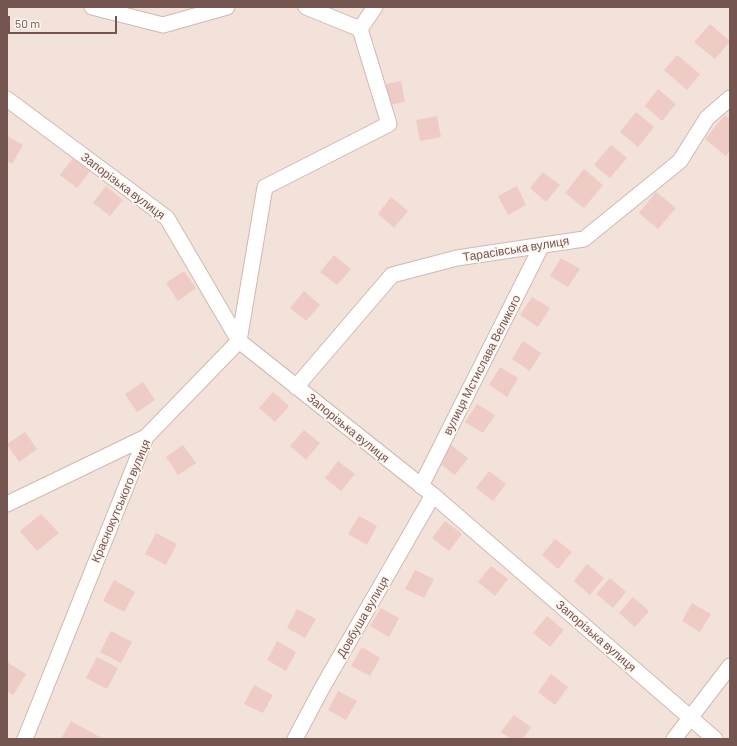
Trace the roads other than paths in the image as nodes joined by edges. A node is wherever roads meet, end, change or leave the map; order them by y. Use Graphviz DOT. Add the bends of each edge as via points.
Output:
graph roads {
  1 [pos="92,7"];
  2 [pos="227,7"];
  3 [pos="306,7"];
  4 [pos="376,7"];
  5 [pos="360,29"];
  6 [pos="7,98"];
  7 [pos="730,98"];
  8 [pos="542,245"];
  9 [pos="239,341"];
  10 [pos="296,387"];
  11 [pos="146,437"];
  12 [pos="421,486"];
  13 [pos="433,495"];
  14 [pos="7,504"];
  15 [pos="730,666"];
  16 [pos="690,718"];
  17 [pos="25,739"];
  18 [pos="295,739"];
  19 [pos="674,739"];
  20 [pos="715,739"];
  1 -- 2 [label="street" via="163,25"];
  3 -- 5 [label="street"];
  4 -- 5 [label="street"];
  5 -- 9 [label="street" via="389,124 265,187"];
  6 -- 9 [label="street, Запорізька вулиця" via="167,218"];
  7 -- 8 [label="street, Тарасівська вулиця" via="707,118 680,161 584,239"];
  8 -- 10 [label="street, Тарасівська вулиця" via="457,258 392,275"];
  8 -- 12 [label="street, вулиця Мстислава Великого"];
  9 -- 10 [label="street, Запорізька вулиця"];
  9 -- 11 [label="street, Краснокутського вулиця"];
  10 -- 12 [label="street, Запорізька вулиця"];
  11 -- 14 [label="street"];
  11 -- 17 [label="street, Краснокутського вулиця"];
  12 -- 13 [label="street, Запорізька вулиця"];
  13 -- 16 [label="street, Запорізька вулиця"];
  13 -- 18 [label="street, Довбуша вулиця"];
  15 -- 16 [label="street"];
  16 -- 19 [label="street"];
  16 -- 20 [label="street, Запорізька вулиця"];
}
